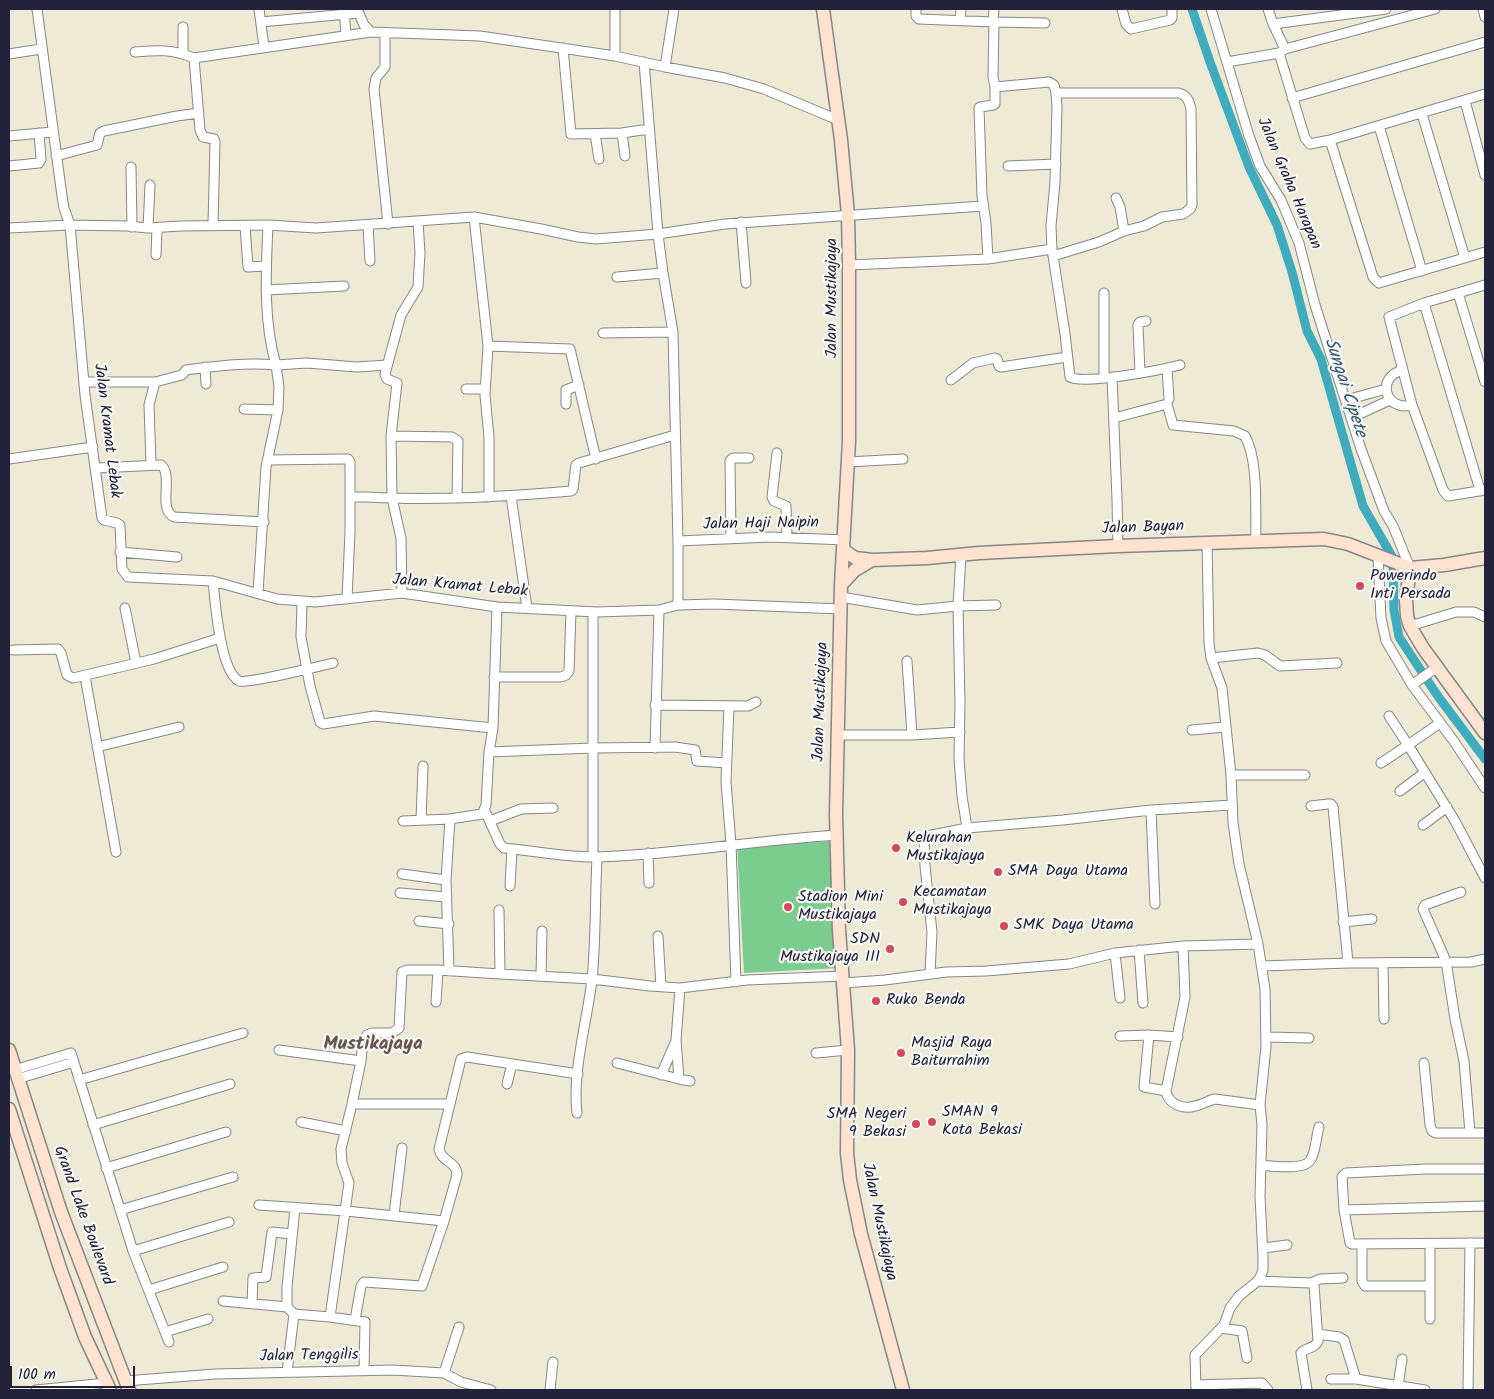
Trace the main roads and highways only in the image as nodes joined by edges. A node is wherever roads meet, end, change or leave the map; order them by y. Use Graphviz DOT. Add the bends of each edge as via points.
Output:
graph roads {
  1 [pos="823,9"];
  2 [pos="845,545"];
  3 [pos="1485,558"];
  4 [pos="872,560"];
  5 [pos="1404,566"];
  6 [pos="841,597"];
  7 [pos="1485,733"];
  8 [pos="9,1050"];
  9 [pos="9,1110"];
  10 [pos="80,1260"];
  11 [pos="60,1268"];
  12 [pos="127,1386"];
  13 [pos="108,1387"];
  14 [pos="904,1390"];
  1 -- 2 [label="main road, Jalan Mustikajaya" via="848,216"];
  2 -- 4 [label="main road, Jalan Bayan" via="856,558"];
  2 -- 6 [label="main road, Jalan Mustikajaya"];
  3 -- 5 [label="main road" via="1444,565"];
  4 -- 5 [label="main road, Jalan Bayan" via="1118,546 1335,540"];
  4 -- 6 [label="main road" via="855,570"];
  5 -- 7 [label="main road" via="1410,626 1434,669"];
  6 -- 14 [label="main road, Jalan Mustikajaya" via="837,835 839,930 848,1050 847,1153 861,1234"];
  8 -- 10 [label="main road, Grand Lake Boulevard"];
  9 -- 11 [label="main road"];
  10 -- 11 [label="main road"];
  10 -- 12 [label="main road, Grand Lake Boulevard"];
  11 -- 13 [label="main road" via="85,1337"];
}
